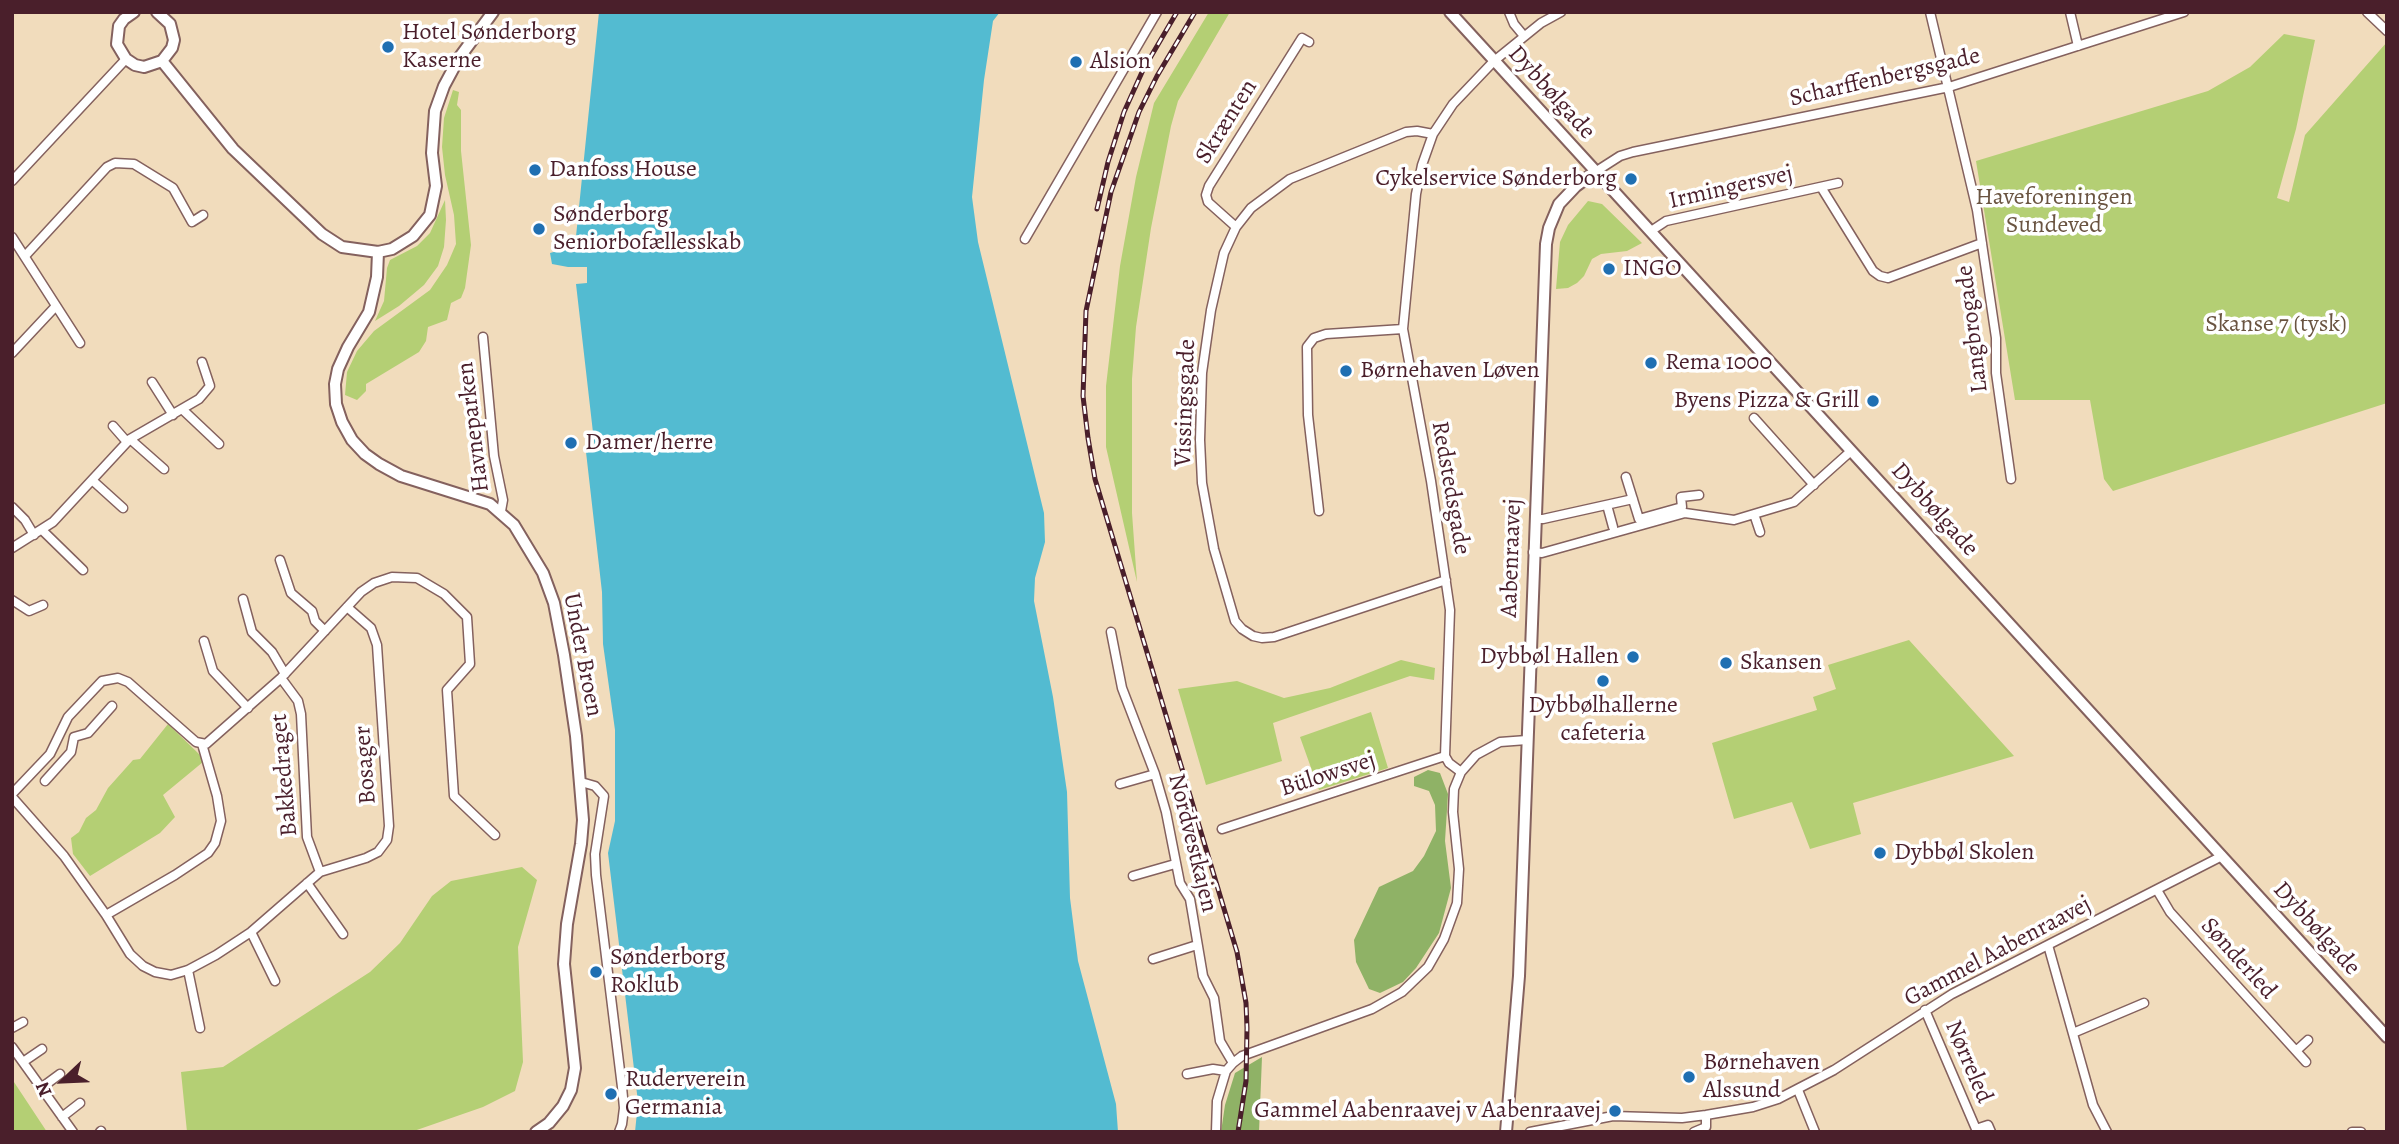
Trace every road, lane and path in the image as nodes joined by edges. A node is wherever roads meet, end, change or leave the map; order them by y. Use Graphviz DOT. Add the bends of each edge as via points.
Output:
graph roads {
  1 [pos="493,12"];
  2 [pos="1157,12"];
  3 [pos="1450,12"];
  4 [pos="1509,12"];
  5 [pos="1561,12"];
  6 [pos="1930,12"];
  7 [pos="2070,12"];
  8 [pos="2184,12"];
  9 [pos="2367,12"];
  10 [pos="127,14"];
  11 [pos="164,14"];
  12 [pos="2387,31"];
  13 [pos="1524,36"];
  14 [pos="1309,42"];
  15 [pos="2078,46"];
  16 [pos="126,60"];
  17 [pos="162,61"];
  18 [pos="1494,61"];
  19 [pos="1948,87"];
  20 [pos="1433,134"];
  21 [pos="1595,172"];
  22 [pos="12,181"];
  23 [pos="1838,183"];
  24 [pos="1821,187"];
  25 [pos="203,215"];
  26 [pos="1236,227"];
  27 [pos="1651,231"];
  28 [pos="12,237"];
  29 [pos="1025,239"];
  30 [pos="1982,243"];
  31 [pos="378,252"];
  32 [pos="24,257"];
  33 [pos="56,306"];
  34 [pos="1403,329"];
  35 [pos="483,337"];
  36 [pos="80,343"];
  37 [pos="12,353"];
  38 [pos="202,362"];
  39 [pos="152,383"];
  40 [pos="183,410"];
  41 [pos="173,415"];
  42 [pos="1754,418"];
  43 [pos="113,426"];
  44 [pos="129,441"];
  45 [pos="219,444"];
  46 [pos="1851,451"];
  47 [pos="164,469"];
  48 [pos="1626,477"];
  49 [pos="2011,479"];
  50 [pos="92,480"];
  51 [pos="1814,485"];
  52 [pos="1699,495"];
  53 [pos="1633,499"];
  54 [pos="1607,505"];
  55 [pos="12,507"];
  56 [pos="123,508"];
  57 [pos="1319,511"];
  58 [pos="501,512"];
  59 [pos="1754,514"];
  60 [pos="1535,519"];
  61 [pos="1613,527"];
  62 [pos="42,530"];
  63 [pos="1759,532"];
  64 [pos="34,535"];
  65 [pos="12,548"];
  66 [pos="1534,552"];
  67 [pos="280,560"];
  68 [pos="83,570"];
  69 [pos="1447,580"];
  70 [pos="243,599"];
  71 [pos="12,600"];
  72 [pos="43,606"];
  73 [pos="347,607"];
  74 [pos="325,631"];
  75 [pos="1111,632"];
  76 [pos="204,641"];
  77 [pos="283,676"];
  78 [pos="112,706"];
  79 [pos="248,708"];
  80 [pos="62,727"];
  81 [pos="75,737"];
  82 [pos="1527,740"];
  83 [pos="202,744"];
  84 [pos="1445,756"];
  85 [pos="1461,772"];
  86 [pos="1155,774"];
  87 [pos="45,781"];
  88 [pos="581,782"];
  89 [pos="1120,784"];
  90 [pos="12,796"];
  91 [pos="1222,829"];
  92 [pos="495,835"];
  93 [pos="2222,856"];
  94 [pos="1175,864"];
  95 [pos="320,872"];
  96 [pos="1133,876"];
  97 [pos="307,883"];
  98 [pos="2157,890"];
  99 [pos="106,915"];
  100 [pos="251,932"];
  101 [pos="343,934"];
  102 [pos="1197,945"];
  103 [pos="2048,945"];
  104 [pos="1153,959"];
  105 [pos="188,970"];
  106 [pos="275,981"];
  107 [pos="2144,1003"];
  108 [pos="1925,1010"];
  109 [pos="23,1021"];
  110 [pos="12,1028"];
  111 [pos="200,1028"];
  112 [pos="2073,1033"];
  113 [pos="2387,1037"];
  114 [pos="2308,1040"];
  115 [pos="12,1047"];
  116 [pos="42,1049"];
  117 [pos="2296,1051"];
  118 [pos="23,1062"];
  119 [pos="2306,1062"];
  120 [pos="1233,1063"];
  121 [pos="1226,1071"];
  122 [pos="60,1074"];
  123 [pos="1187,1074"];
  124 [pos="41,1088"];
  125 [pos="1798,1090"];
  126 [pos="80,1103"];
  127 [pos="1706,1115"];
  128 [pos="62,1117"];
  129 [pos="1546,1130"];
  130 [pos="1974,1131"];
  131 [pos="73,1132"];
  132 [pos="536,1132"];
  133 [pos="619,1132"];
  134 [pos="1216,1132"];
  135 [pos="1506,1132"];
  136 [pos="1530,1132"];
  137 [pos="1693,1132"];
  138 [pos="1815,1132"];
  139 [pos="1991,1132"];
  140 [pos="2107,1132"];
  141 [pos="2352,1132"];
  142 [pos="2361,1132"];
  1 -- 31 [label="street" via="459,58 435,111 432,153 436,186 430,215 413,236"];
  2 -- 29 [label="street"];
  3 -- 18 [label="street, Dybbølgade"];
  4 -- 13 [label="street"];
  5 -- 13 [label="street, Redstedsgade"];
  6 -- 19 [label="street, Langbrogade"];
  7 -- 15 [label="street"];
  8 -- 15 [label="street, Scharffenbergsgade"];
  9 -- 12 [label="street"];
  10 -- 16 [label="street" via="117,35"];
  11 -- 17 [label="street" via="174,40"];
  13 -- 18 [label="street, Redstedsgade"];
  14 -- 26 [label="street, Skrænten" via="1302,38 1209,186 1208,202"];
  15 -- 19 [label="street, Scharffenbergsgade"];
  16 -- 17 [label="street" via="144,67"];
  16 -- 22 [label="street"];
  17 -- 31 [label="street" via="233,149 322,234 342,247"];
  18 -- 20 [label="street, Redstedsgade" via="1453,104"];
  18 -- 21 [label="street, Dybbølgade"];
  19 -- 21 [label="street, Scharffenbergsgade" via="1633,152"];
  19 -- 30 [label="street, Langbrogade"];
  20 -- 26 [label="street, Vissingsgade" via="1406,132 1290,180 1251,208"];
  20 -- 34 [label="street, Redstedsgade" via="1416,194"];
  21 -- 27 [label="street, Dybbølgade"];
  21 -- 60 [label="street, Aabenraavej" via="1568,192 1549,228"];
  23 -- 24 [label="street, Irmingersvej"];
  24 -- 27 [label="street, Irmingersvej" via="1667,221"];
  24 -- 30 [label="street, Irmingersvej" via="1880,276 1888,278"];
  25 -- 32 [label="street" via="192,222 173,188 134,164 115,163"];
  26 -- 69 [label="street, Vissingsgade" via="1224,253 1210,310 1200,440 1214,549 1236,621 1253,636 1274,637"];
  27 -- 46 [label="street, Dybbølgade"];
  28 -- 32 [label="street"];
  30 -- 49 [label="street, Langbrogade"];
  31 -- 58 [label="street, Under Broen" via="369,312 338,369 336,404 342,422 352,440 379,464 401,476 477,498"];
  32 -- 33 [label="street"];
  33 -- 36 [label="street"];
  33 -- 37 [label="street"];
  34 -- 57 [label="street" via="1326,334 1307,347 1308,415"];
  34 -- 69 [label="street, Redstedsgade"];
  35 -- 58 [label="street, Havneparken"];
  38 -- 40 [label="street" via="211,386"];
  39 -- 41 [label="street"];
  40 -- 41 [label="street"];
  40 -- 45 [label="street"];
  41 -- 44 [label="street"];
  42 -- 51 [label="street"];
  43 -- 44 [label="street"];
  44 -- 47 [label="street"];
  44 -- 50 [label="street"];
  46 -- 51 [label="street"];
  46 -- 93 [label="street, Dybbølgade"];
  48 -- 53 [label="street"];
  50 -- 56 [label="street"];
  50 -- 62 [label="street"];
  51 -- 59 [label="street" via="1794,502"];
  52 -- 53 [label="street" via="1681,497 1682,507 1639,519"];
  53 -- 54 [label="street"];
  54 -- 60 [label="street"];
  54 -- 61 [label="street"];
  55 -- 64 [label="street"];
  58 -- 88 [label="street, Under Broen" via="533,552 554,603"];
  59 -- 63 [label="street"];
  59 -- 66 [label="street" via="1734,520 1685,513"];
  60 -- 66 [label="street, Aabenraavej"];
  62 -- 64 [label="street"];
  62 -- 68 [label="street"];
  64 -- 65 [label="street"];
  66 -- 82 [label="street, Aabenraavej"];
  67 -- 74 [label="street" via="290,593 312,611"];
  69 -- 84 [label="street, Redstedsgade"];
  70 -- 77 [label="street, Bakkedraget" via="252,632 272,652"];
  71 -- 72 [label="street" via="29,611"];
  73 -- 74 [label="street"];
  73 -- 92 [label="street" via="374,583 392,577 417,578 444,594 467,617 470,664 447,690 454,796"];
  73 -- 95 [label="street, Bosager" via="376,636 389,827 387,841 378,852"];
  74 -- 77 [label="street"];
  75 -- 86 [label="street, Nordvestkajen" via="1122,688"];
  76 -- 79 [label="street" via="212,671"];
  77 -- 79 [label="street"];
  77 -- 95 [label="street, Bakkedraget" via="301,714 307,837"];
  78 -- 81 [label="street" via="88,733"];
  79 -- 83 [label="street"];
  80 -- 81 [label="street"];
  80 -- 83 [label="street" via="102,681 118,678"];
  80 -- 90 [label="street" via="50,754"];
  81 -- 87 [label="street" via="71,752"];
  82 -- 85 [label="street" via="1500,742 1476,755"];
  82 -- 135 [label="street, Aabenraavej" via="1519,976"];
  83 -- 99 [label="street" via="221,821 215,843 175,875"];
  84 -- 85 [label="street"];
  84 -- 91 [label="street, Bülowsvej"];
  85 -- 120 [label="street" via="1452,812 1459,869 1457,903 1428,967 1402,992 1373,1009"];
  86 -- 89 [label="street"];
  86 -- 94 [label="street, Nordvestkajen"];
  88 -- 132 [label="street, Under Broen" via="581,844 564,964 575,1068 563,1106"];
  88 -- 133 [label="street" via="595,786 604,796 595,854 622,1087"];
  90 -- 99 [label="street, Bosager" via="64,856"];
  93 -- 98 [label="street, Gammel Aabenraavej"];
  93 -- 113 [label="street, Dybbølgade"];
  94 -- 96 [label="street"];
  94 -- 102 [label="street, Nordvestkajen" via="1190,899"];
  95 -- 97 [label="street, Bosager"];
  97 -- 100 [label="street, Bosager"];
  97 -- 101 [label="street"];
  98 -- 103 [label="street, Gammel Aabenraavej"];
  98 -- 117 [label="street, Sønderled" via="2170,912"];
  99 -- 105 [label="street, Bosager" via="143,966 171,975"];
  100 -- 105 [label="street, Bosager"];
  100 -- 106 [label="street"];
  102 -- 104 [label="street"];
  102 -- 120 [label="street, Nordvestkajen" via="1203,976 1214,998 1220,1041"];
  103 -- 108 [label="street, Gammel Aabenraavej"];
  103 -- 112 [label="street"];
  105 -- 111 [label="street"];
  107 -- 112 [label="street"];
  108 -- 125 [label="street, Gammel Aabenraavej"];
  108 -- 130 [label="street, Nørreled"];
  109 -- 110 [label="street"];
  112 -- 140 [label="street" via="2093,1105"];
  114 -- 117 [label="street"];
  115 -- 118 [label="street"];
  116 -- 118 [label="street"];
  117 -- 119 [label="street, Sønderled"];
  118 -- 124 [label="street"];
  120 -- 121 [label="street"];
  121 -- 123 [label="street"];
  121 -- 134 [label="street" via="1217,1101"];
  122 -- 124 [label="street"];
  124 -- 128 [label="street"];
  125 -- 127 [label="street, Gammel Aabenraavej" via="1754,1107"];
  125 -- 138 [label="street"];
  126 -- 128 [label="street"];
  127 -- 129 [label="street, Gammel Aabenraavej" via="1613,1116"];
  127 -- 137 [label="street" via="1706,1127"];
  128 -- 131 [label="street"];
  129 -- 136 [label="street, Gammel Aabenraavej"];
  130 -- 139 [label="street, Nørreled" via="1987,1125"];
  141 -- 142 [label="street"];
}
